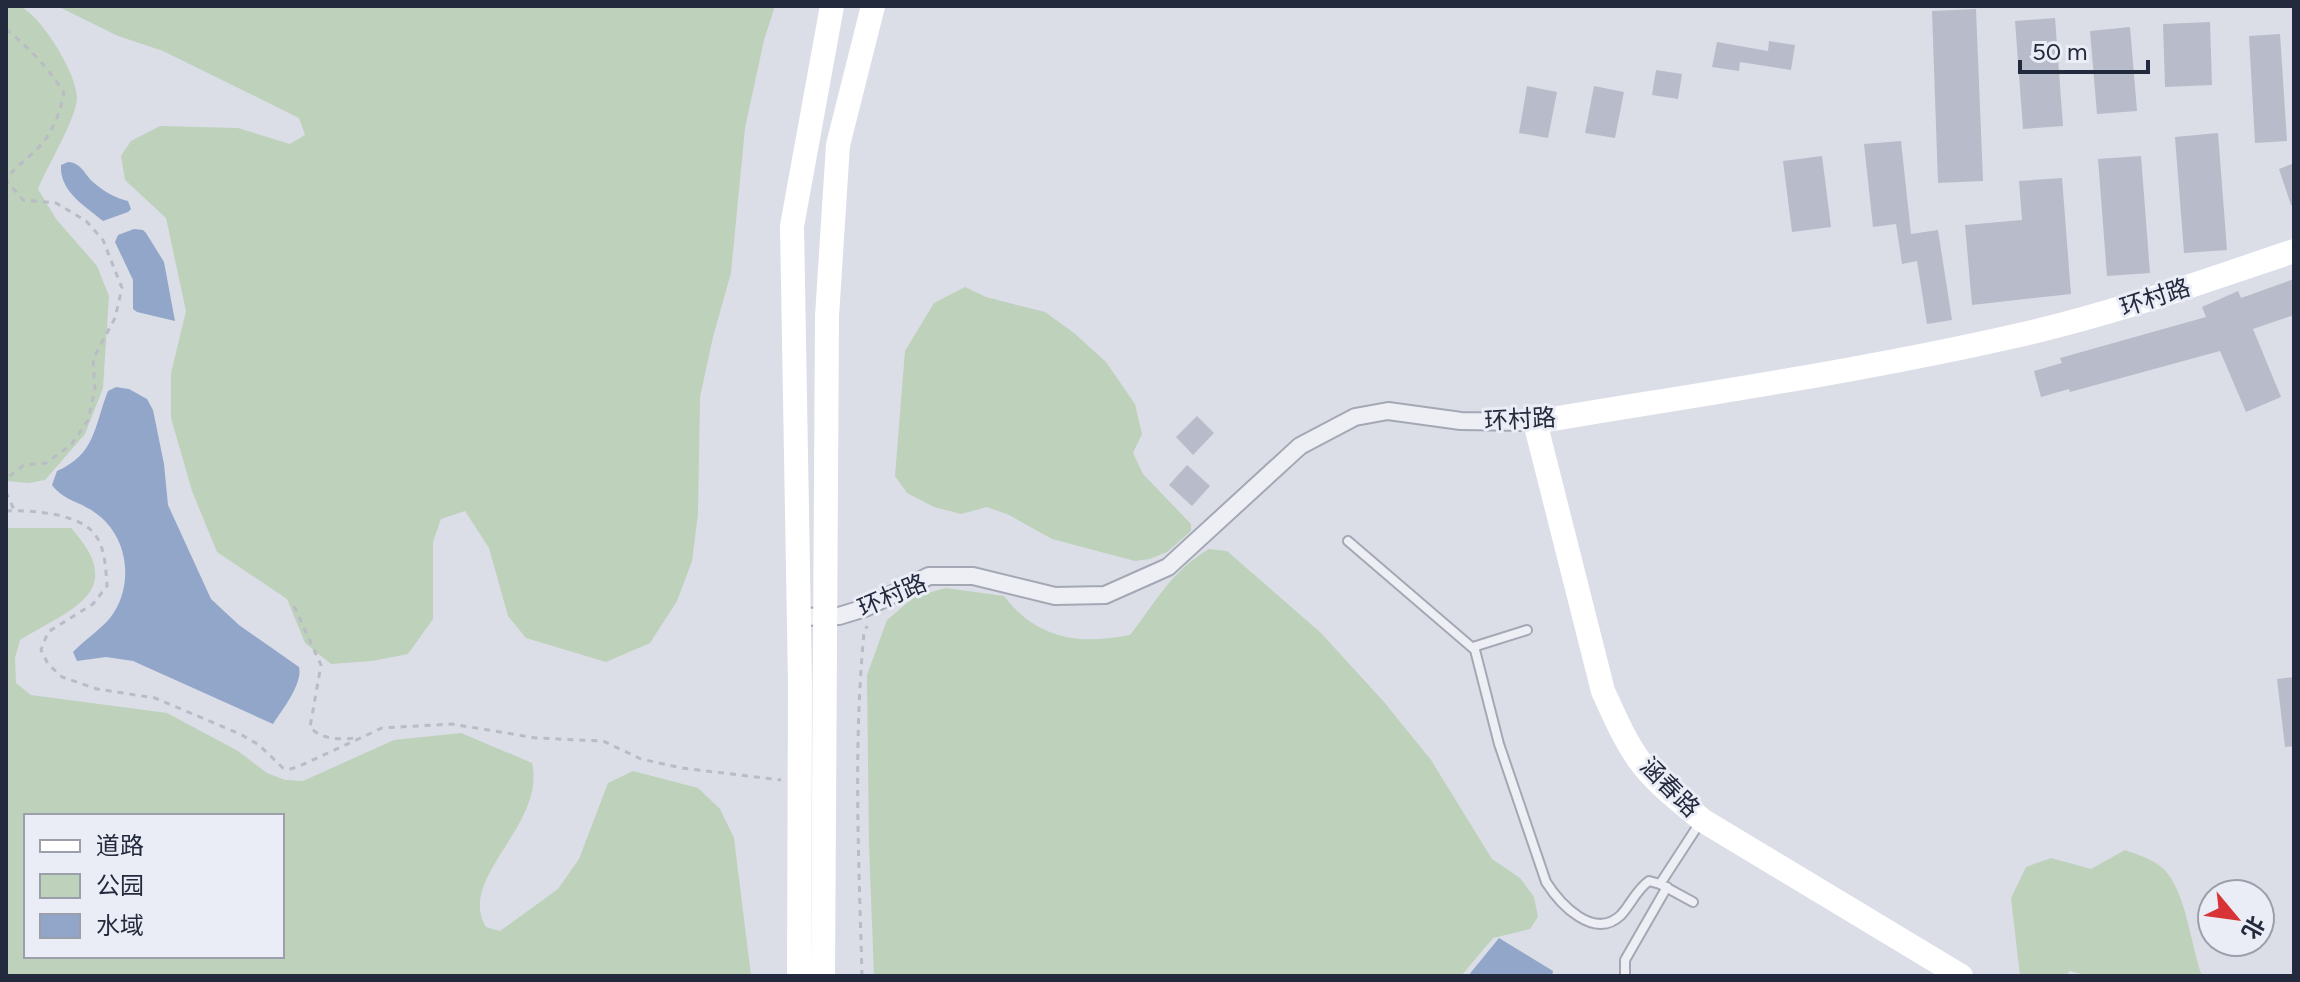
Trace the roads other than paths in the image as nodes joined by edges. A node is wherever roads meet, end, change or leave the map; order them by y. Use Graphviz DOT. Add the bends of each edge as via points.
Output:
graph roads {
  1 [pos="832,6"];
  2 [pos="873,6"];
  3 [pos="2294,251"];
  4 [pos="1535,422"];
  5 [pos="1348,541"];
  6 [pos="799,617"];
  7 [pos="825,618"];
  8 [pos="1527,630"];
  9 [pos="1473,647"];
  10 [pos="1702,820"];
  11 [pos="1664,886"];
  12 [pos="1693,902"];
  13 [pos="799,976"];
  14 [pos="823,976"];
  15 [pos="1625,976"];
  16 [pos="1961,976"];
  1 -- 6 [label="main road" via="792,226"];
  2 -- 7 [label="main road" via="838,145 827,316"];
  3 -- 4 [label="main road, 环村路" via="2134,305 2015,336"];
  4 -- 7 [label="street, 环村路" via="1461,421 1388,411 1355,417 1300,446 1168,567 1105,595 1055,596 973,576 929,576 865,608"];
  4 -- 10 [label="main road, 涵春路" via="1603,691 1642,764"];
  5 -- 9 [label="lane"];
  6 -- 7 [label="street, 环村路"];
  6 -- 13 [label="main road"];
  7 -- 14 [label="main road"];
  8 -- 9 [label="lane"];
  9 -- 11 [label="lane" via="1499,744 1546,882 1559,902 1579,918 1602,924 1619,917 1645,883"];
  10 -- 11 [label="lane"];
  10 -- 16 [label="main road, 涵春路"];
  11 -- 12 [label="lane"];
  11 -- 15 [label="lane" via="1625,960"];
}
